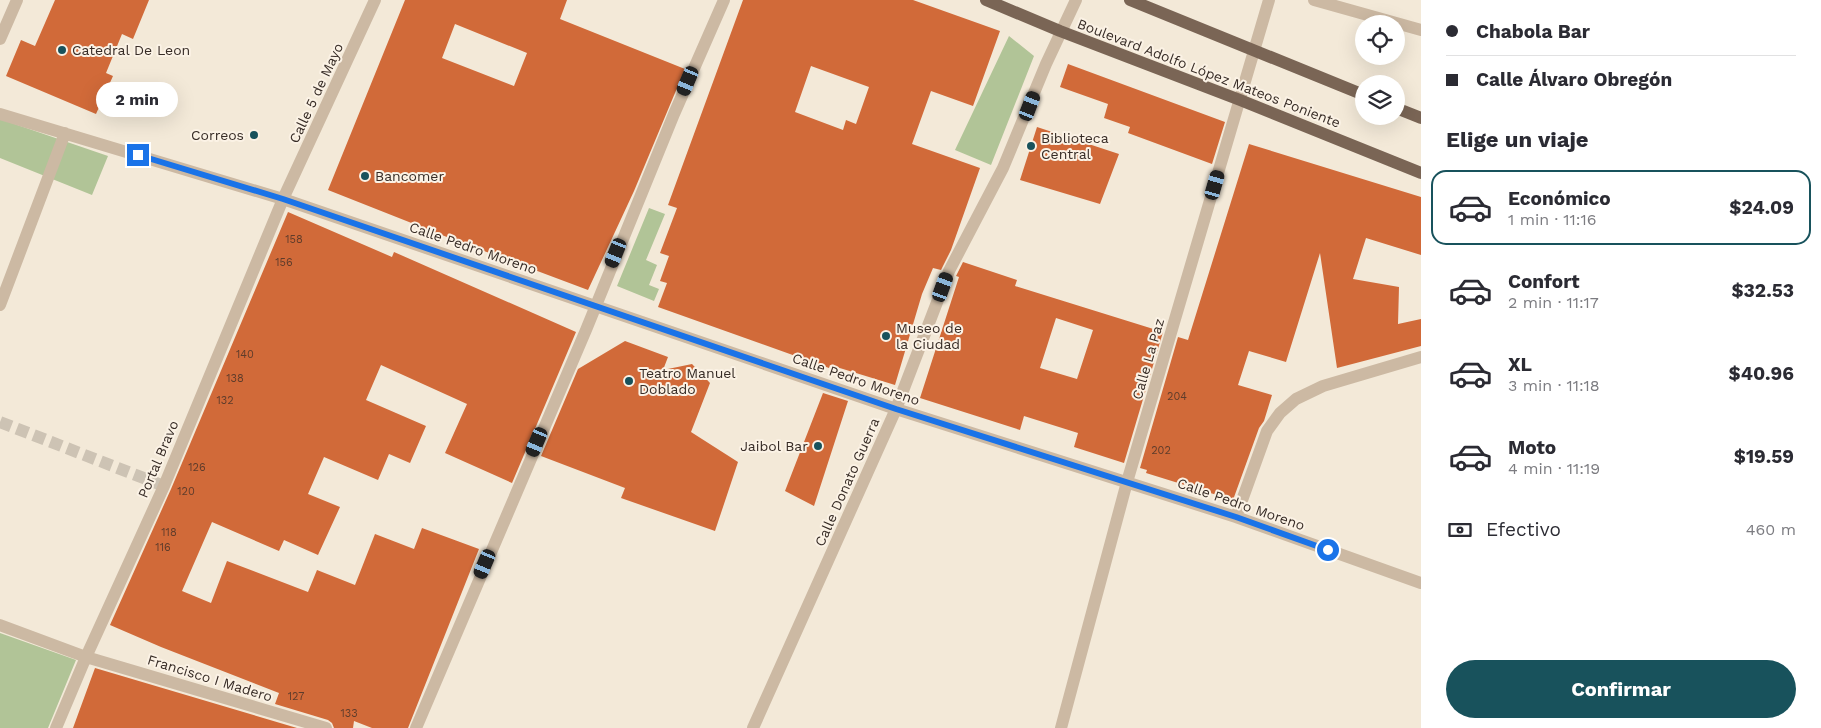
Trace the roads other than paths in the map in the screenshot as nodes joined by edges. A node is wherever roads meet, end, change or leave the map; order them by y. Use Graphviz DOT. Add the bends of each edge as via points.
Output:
graph roads {
  1 [pos="17,0"];
  2 [pos="375,0"];
  3 [pos="724,0"];
  4 [pos="986,0"];
  5 [pos="1076,0"];
  6 [pos="1130,0"];
  7 [pos="1269,0"];
  8 [pos="1314,0"];
  9 [pos="1421,30"];
  10 [pos="1060,32"];
  11 [pos="0,39"];
  12 [pos="1254,51"];
  13 [pos="1355,91"];
  14 [pos="1240,100"];
  15 [pos="1405,112"];
  16 [pos="0,114"];
  17 [pos="1421,118"];
  18 [pos="65,133"];
  19 [pos="1421,173"];
  20 [pos="283,199"];
  21 [pos="0,305"];
  22 [pos="595,306"];
  23 [pos="1421,357"];
  24 [pos="896,409"];
  25 [pos="1127,482"];
  26 [pos="1236,517"];
  27 [pos="1421,583"];
  28 [pos="0,625"];
  29 [pos="86,657"];
  30 [pos="56,728"];
  31 [pos="326,728"];
  32 [pos="416,728"];
  33 [pos="753,728"];
  34 [pos="1061,728"];
  1 -- 11 [label="street"];
  2 -- 20 [label="street, Calle 5 de Mayo"];
  3 -- 22 [label="street"];
  4 -- 10 [label="main road, Boulevard Adolfo López Mateos Poniente"];
  5 -- 10 [label="street, Calle Donato Guerra"];
  6 -- 12 [label="main road"];
  7 -- 12 [label="street, Calle La Paz"];
  8 -- 9 [label="street"];
  10 -- 14 [label="main road, Boulevard Adolfo López Mateos Poniente"];
  10 -- 24 [label="street, Calle Donato Guerra" via="1003,168 949,271"];
  12 -- 13 [label="main road"];
  12 -- 14 [label="street, Calle La Paz"];
  14 -- 19 [label="main road, Boulevard Adolfo López Mateos Poniente"];
  14 -- 25 [label="street, Calle La Paz"];
  15 -- 17 [label="main road"];
  16 -- 18 [label="street, Calle Pedro Moreno"];
  18 -- 20 [label="street, Calle Pedro Moreno"];
  18 -- 21 [label="street"];
  20 -- 22 [label="street, Calle Pedro Moreno"];
  20 -- 29 [label="street, Portal Bravo" via="164,486"];
  22 -- 24 [label="street, Calle Pedro Moreno"];
  22 -- 32 [label="street"];
  23 -- 26 [label="street" via="1323,386 1296,399 1267,431"];
  24 -- 25 [label="street, Calle Pedro Moreno"];
  24 -- 33 [label="street, Calle Donato Guerra"];
  25 -- 26 [label="street, Calle Pedro Moreno"];
  25 -- 34 [label="street, Calle La Paz"];
  26 -- 27 [label="street, Calle Pedro Moreno"];
  28 -- 29 [label="street, Francisco I Madero"];
  29 -- 30 [label="street, Portal Bravo"];
  29 -- 31 [label="street, Francisco I Madero"];
}
